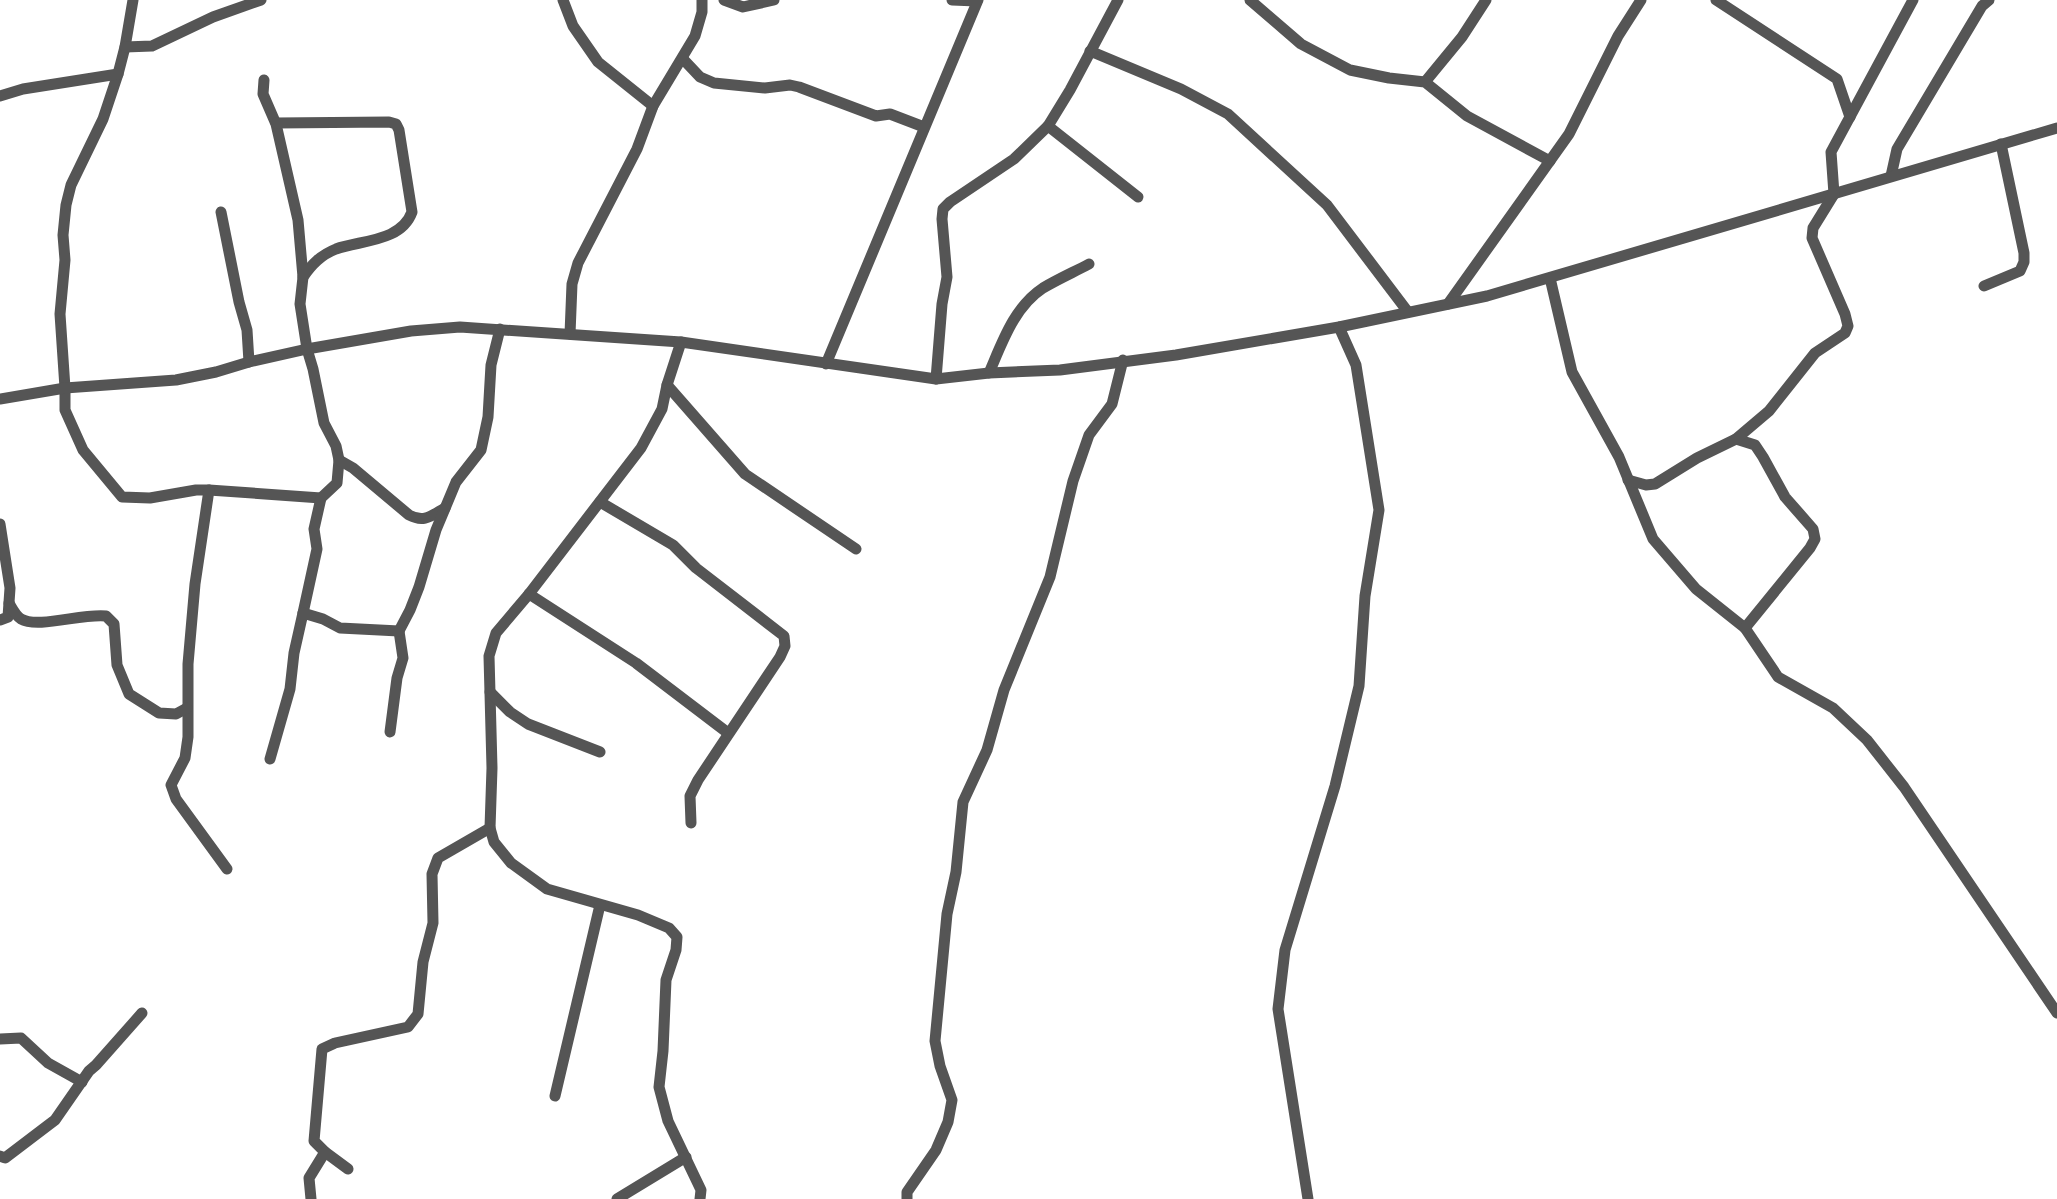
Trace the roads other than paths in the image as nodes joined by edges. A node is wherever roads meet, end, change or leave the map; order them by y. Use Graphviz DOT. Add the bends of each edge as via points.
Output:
graph roads {
  1 [pos="133,0"];
  2 [pos="261,0"];
  3 [pos="563,0"];
  4 [pos="702,0"];
  5 [pos="724,0"];
  6 [pos="771,0"];
  7 [pos="952,0"];
  8 [pos="978,0"];
  9 [pos="1118,0"];
  10 [pos="1250,0"];
  11 [pos="1486,0"];
  12 [pos="1641,0"];
  13 [pos="1716,0"];
  14 [pos="1913,0"];
  15 [pos="1989,0"];
  16 [pos="125,47"];
  17 [pos="1090,51"];
  18 [pos="683,59"];
  19 [pos="118,74"];
  20 [pos="264,80"];
  21 [pos="1425,82"];
  22 [pos="0,96"];
  23 [pos="653,106"];
  24 [pos="1850,117"];
  25 [pos="276,123"];
  26 [pos="1048,126"];
  27 [pos="924,127"];
  28 [pos="2057,128"];
  29 [pos="2001,144"];
  30 [pos="1550,161"];
  31 [pos="1891,176"];
  32 [pos="1834,194"];
  33 [pos="1138,197"];
  34 [pos="221,212"];
  35 [pos="1089,264"];
  36 [pos="303,277"];
  37 [pos="1550,278"];
  38 [pos="1984,286"];
  39 [pos="1448,304"];
  40 [pos="1408,312"];
  41 [pos="1339,327"];
  42 [pos="500,329"];
  43 [pos="570,334"];
  44 [pos="681,342"];
  45 [pos="307,349"];
  46 [pos="1123,360"];
  47 [pos="249,362"];
  48 [pos="826,364"];
  49 [pos="989,373"];
  50 [pos="936,379"];
  51 [pos="667,385"];
  52 [pos="65,388"];
  53 [pos="0,399"];
  54 [pos="1736,439"];
  55 [pos="339,460"];
  56 [pos="1628,480"];
  57 [pos="209,490"];
  58 [pos="321,498"];
  59 [pos="600,502"];
  60 [pos="445,508"];
  61 [pos="417,520"];
  62 [pos="0,524"];
  63 [pos="433,541"];
  64 [pos="856,549"];
  65 [pos="529,594"];
  66 [pos="9,603"];
  67 [pos="303,613"];
  68 [pos="0,620"];
  69 [pos="1745,628"];
  70 [pos="399,631"];
  71 [pos="490,692"];
  72 [pos="187,708"];
  73 [pos="390,732"];
  74 [pos="728,733"];
  75 [pos="600,752"];
  76 [pos="270,759"];
  77 [pos="691,823"];
  78 [pos="490,828"];
  79 [pos="227,869"];
  80 [pos="600,905"];
  81 [pos="142,1013"];
  82 [pos="2057,1013"];
  83 [pos="0,1039"];
  84 [pos="82,1082"];
  85 [pos="555,1096"];
  86 [pos="325,1152"];
  87 [pos="0,1156"];
  88 [pos="686,1157"];
  89 [pos="348,1169"];
  90 [pos="311,1199"];
  91 [pos="617,1199"];
  92 [pos="700,1199"];
  93 [pos="907,1199"];
  94 [pos="1308,1199"];
  1 -- 16 [label="street"];
  2 -- 16 [label="street" via="152,46"];
  3 -- 23 [label="street" via="573,26 598,62"];
  4 -- 18 [label="street" via="695,36"];
  5 -- 6 [label="street" via="743,7"];
  7 -- 8 [label="street"];
  8 -- 27 [label="street"];
  9 -- 17 [label="street"];
  10 -- 21 [label="street" via="1301,44 1350,70"];
  11 -- 21 [label="street"];
  12 -- 30 [label="street"];
  13 -- 24 [label="street" via="1837,79"];
  14 -- 24 [label="street"];
  15 -- 31 [label="street" via="1897,149"];
  16 -- 19 [label="street"];
  17 -- 26 [label="street"];
  17 -- 40 [label="street" via="1228,114 1327,205"];
  18 -- 23 [label="street"];
  18 -- 27 [label="street" via="714,83 790,85"];
  19 -- 22 [label="street"];
  19 -- 52 [label="street" via="66,205 60,314"];
  20 -- 25 [label="street" via="263,94"];
  21 -- 30 [label="street" via="1467,116"];
  23 -- 43 [label="street" via="637,149 578,263"];
  24 -- 32 [label="street" via="1831,152"];
  25 -- 36 [label="street" via="298,220"];
  25 -- 36 [label="street" via="389,122 399,130 409,220 388,235 335,249 314,262"];
  26 -- 33 [label="street"];
  26 -- 50 [label="street" via="1014,159 943,209 947,277"];
  27 -- 48 [label="street"];
  28 -- 29 [label="street"];
  29 -- 31 [label="street"];
  29 -- 38 [label="street" via="2024,262 2020,271"];
  30 -- 39 [label="street"];
  31 -- 32 [label="street"];
  32 -- 37 [label="street"];
  32 -- 54 [label="street" via="1812,238 1848,326 1815,353 1769,411"];
  34 -- 47 [label="street"];
  35 -- 49 [label="street" via="1041,289 1028,303 1009,325"];
  36 -- 45 [label="street" via="300,304"];
  37 -- 39 [label="street"];
  37 -- 56 [label="street" via="1572,372"];
  39 -- 40 [label="street"];
  40 -- 41 [label="street"];
  41 -- 46 [label="street"];
  41 -- 94 [label="street" via="1356,365 1379,510 1365,596 1359,686 1285,950 1278,1009"];
  42 -- 43 [label="street"];
  42 -- 45 [label="street" via="411,331"];
  42 -- 60 [label="street" via="481,450 456,482"];
  43 -- 44 [label="street"];
  44 -- 48 [label="street"];
  44 -- 51 [label="street"];
  45 -- 47 [label="street"];
  45 -- 55 [label="street" via="324,423"];
  46 -- 49 [label="street"];
  46 -- 93 [label="street" via="1112,404 1089,435 1050,577 963,802 935,1041 952,1100 936,1150"];
  47 -- 52 [label="street" via="176,380"];
  48 -- 50 [label="street"];
  49 -- 50 [label="street"];
  51 -- 59 [label="street" via="662,409 641,448"];
  51 -- 64 [label="street" via="745,474"];
  52 -- 53 [label="street"];
  52 -- 57 [label="street" via="65,410 83,450 122,497"];
  54 -- 56 [label="street" via="1655,484"];
  54 -- 69 [label="street" via="1755,445 1815,539"];
  55 -- 58 [label="street" via="337,483"];
  55 -- 61 [label="street"];
  56 -- 69 [label="street" via="1653,539 1696,589"];
  57 -- 58 [label="street"];
  57 -- 72 [label="street" via="195,584"];
  58 -- 67 [label="street"];
  59 -- 65 [label="street"];
  59 -- 74 [label="street" via="673,545 784,636 780,657"];
  60 -- 61 [label="street"];
  60 -- 63 [label="street"];
  61 -- 63 [label="street"];
  62 -- 66 [label="street"];
  63 -- 70 [label="street"];
  65 -- 71 [label="street" via="496,633 489,656"];
  65 -- 74 [label="street" via="636,663"];
  66 -- 68 [label="street" via="8,617"];
  66 -- 72 [label="street" via="22,619 39,623 106,616 114,624 117,665 129,694 159,713"];
  67 -- 70 [label="street" via="340,628"];
  67 -- 76 [label="street" via="290,689"];
  69 -- 82 [label="street" via="1778,677 1833,708 1867,740"];
  70 -- 73 [label="street" via="403,658"];
  71 -- 75 [label="street" via="528,724"];
  71 -- 78 [label="street"];
  72 -- 79 [label="street" via="185,758 171,785"];
  74 -- 77 [label="street" via="690,796"];
  78 -- 80 [label="street" via="511,863 547,889"];
  78 -- 86 [label="street" via="438,858 418,1014 408,1027 322,1049 314,1141"];
  80 -- 85 [label="street"];
  80 -- 88 [label="street" via="659,923 677,937 666,980 659,1087"];
  81 -- 84 [label="street"];
  83 -- 84 [label="street" via="21,1038 48,1063"];
  84 -- 87 [label="street" via="55,1120 5,1158"];
  86 -- 89 [label="street"];
  86 -- 90 [label="street" via="309,1178"];
  88 -- 91 [label="street"];
  88 -- 92 [label="street"];
}
